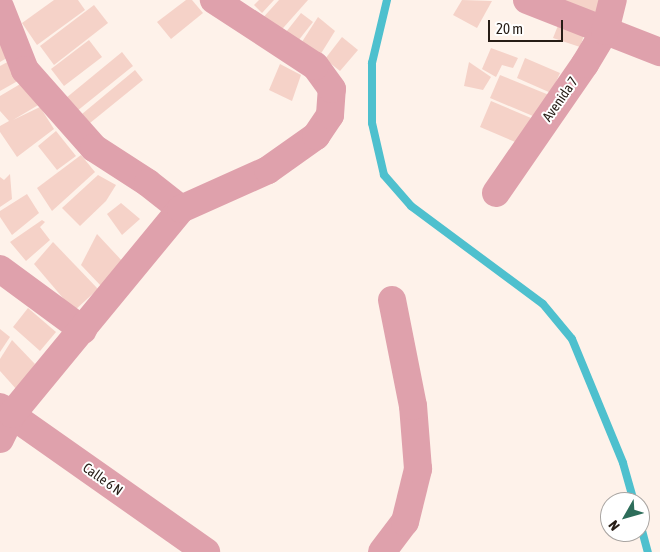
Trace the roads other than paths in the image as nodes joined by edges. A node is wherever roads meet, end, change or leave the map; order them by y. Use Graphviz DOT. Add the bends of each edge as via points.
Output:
graph roads {
  1 [pos="214,0"];
  2 [pos="527,0"];
  3 [pos="613,0"];
  4 [pos="0,7"];
  5 [pos="605,31"];
  6 [pos="660,52"];
  7 [pos="496,193"];
  8 [pos="181,209"];
  9 [pos="0,269"];
  10 [pos="392,300"];
  11 [pos="83,330"];
  12 [pos="6,411"];
  13 [pos="0,438"];
  14 [pos="206,552"];
  15 [pos="382,552"];
  1 -- 8 [label="street" via="315,66 332,89 330,115 316,136 268,170"];
  2 -- 5 [label="street"];
  3 -- 5 [label="street, Avenida 7"];
  4 -- 8 [label="street" via="25,70 94,148"];
  5 -- 6 [label="street"];
  5 -- 7 [label="street, Avenida 7"];
  8 -- 11 [label="street"];
  9 -- 11 [label="street"];
  10 -- 15 [label="street" via="413,406 418,470 405,522"];
  11 -- 12 [label="street"];
  12 -- 13 [label="street"];
  12 -- 14 [label="street, Calle 6 N"];
}
